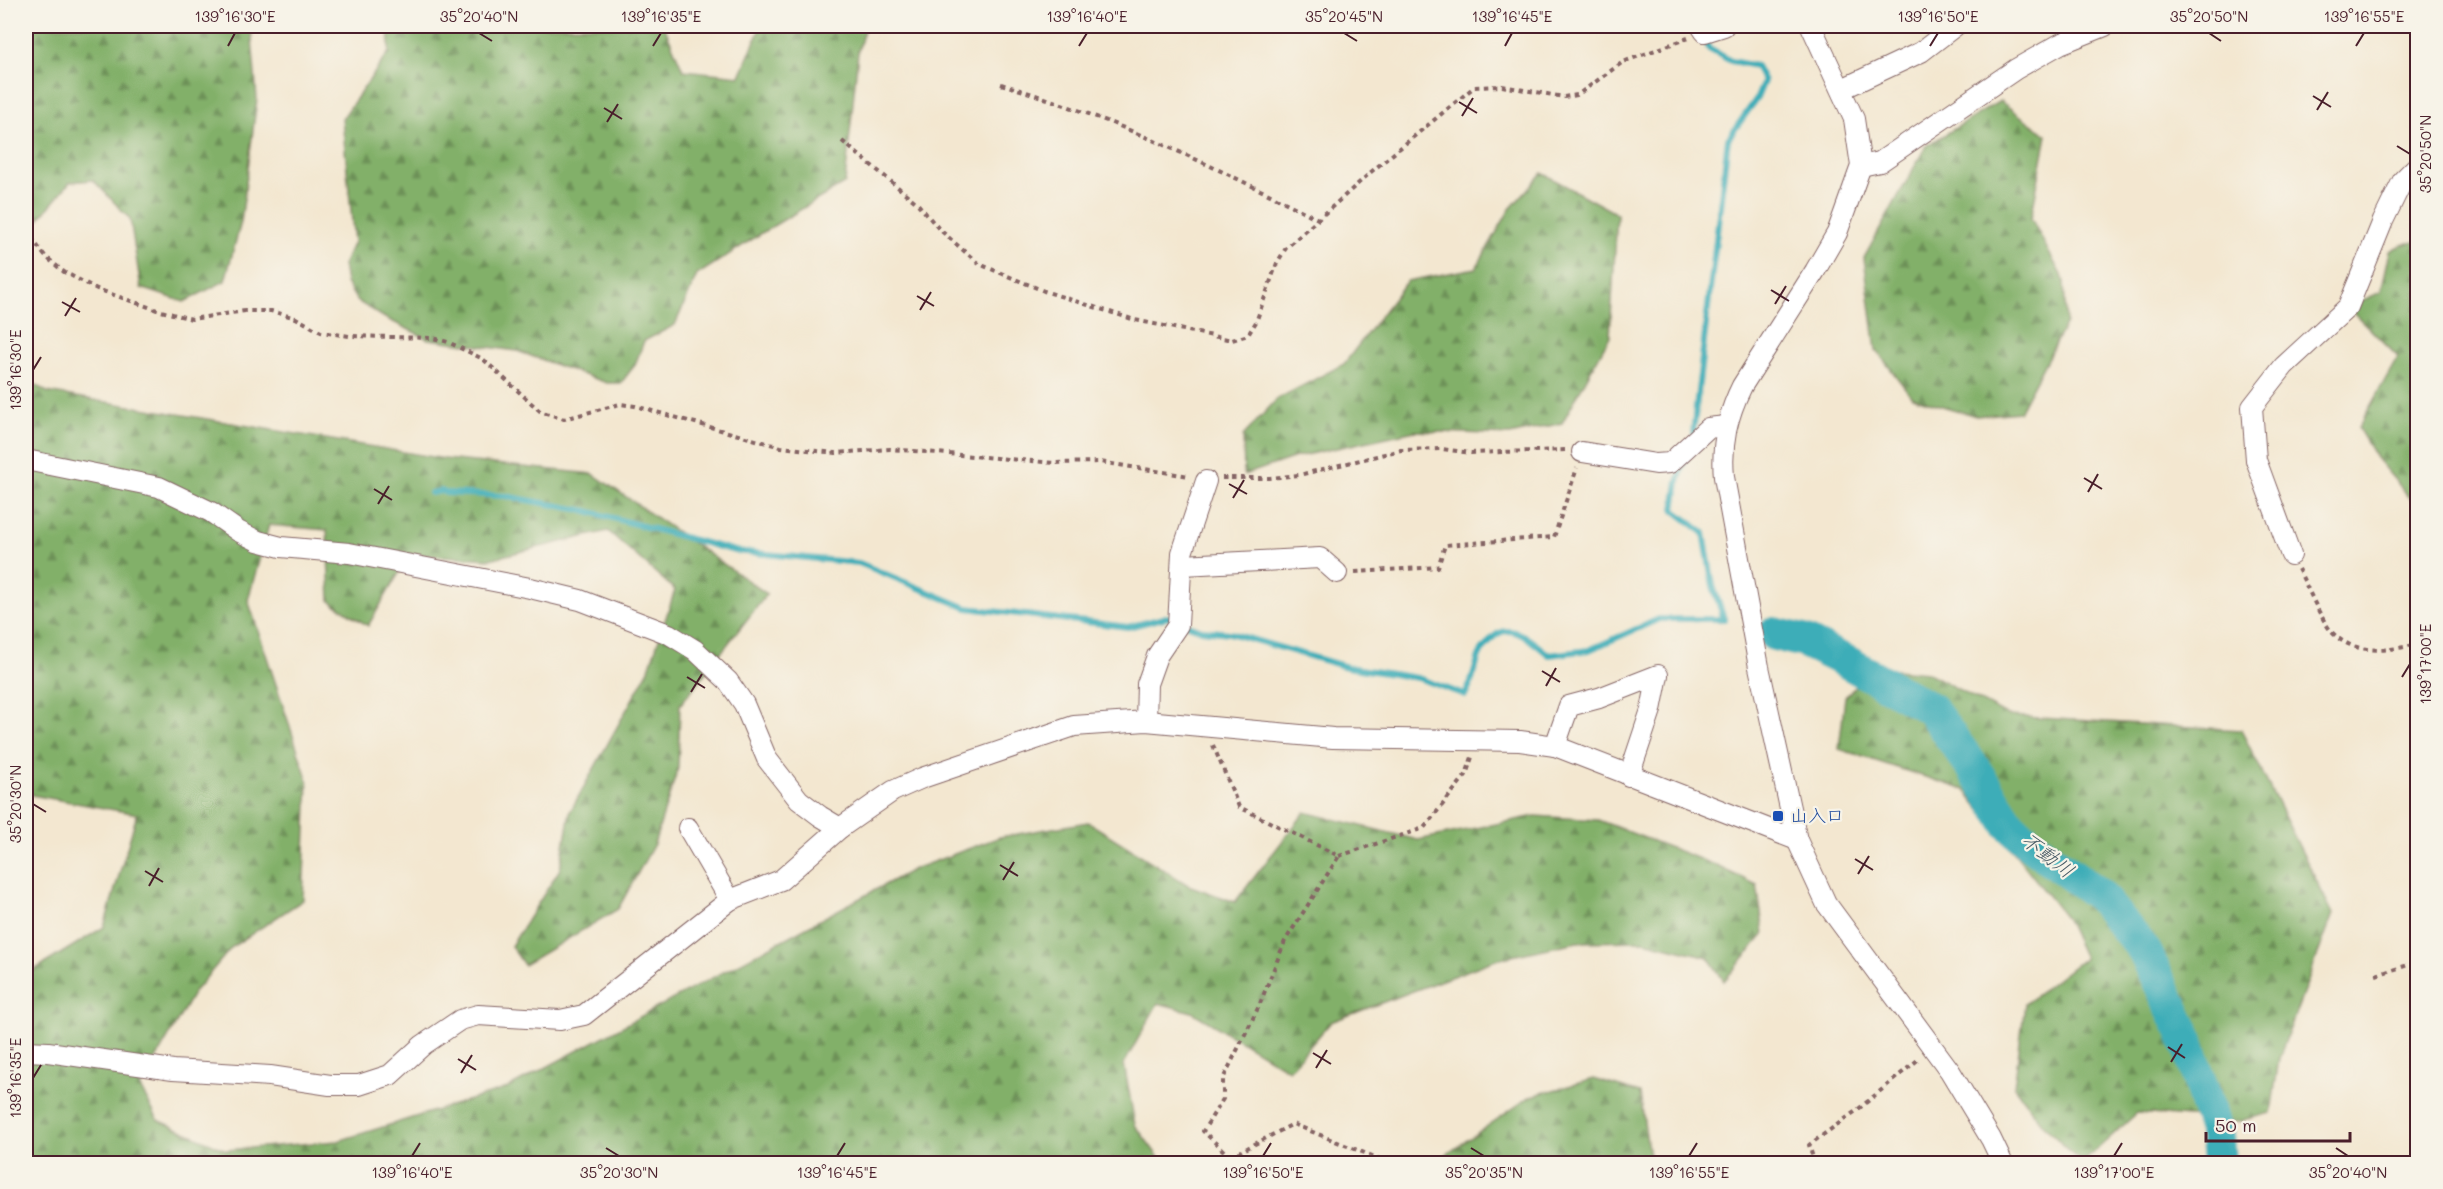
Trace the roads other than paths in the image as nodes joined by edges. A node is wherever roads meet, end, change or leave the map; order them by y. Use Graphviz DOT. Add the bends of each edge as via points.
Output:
graph roads {
  1 [pos="1724,26"];
  2 [pos="1811,26"];
  3 [pos="1955,26"];
  4 [pos="2105,26"];
  5 [pos="1703,29"];
  6 [pos="1842,89"];
  7 [pos="2418,165"];
  8 [pos="1861,166"];
  9 [pos="1726,426"];
  10 [pos="1582,452"];
  11 [pos="26,460"];
  12 [pos="1206,481"];
  13 [pos="2291,555"];
  14 [pos="1183,565"];
  15 [pos="1337,573"];
  16 [pos="1146,721"];
  17 [pos="1555,746"];
  18 [pos="1629,776"];
  19 [pos="688,828"];
  20 [pos="840,828"];
  21 [pos="1797,840"];
  22 [pos="730,900"];
  23 [pos="26,1051"];
  24 [pos="2003,1164"];
  1 -- 5 [label="street"];
  2 -- 6 [label="street"];
  3 -- 6 [label="street" via="1921,52"];
  4 -- 8 [label="street" via="2060,44 2016,69 1880,162"];
  6 -- 8 [label="street" via="1854,119"];
  7 -- 13 [label="street" via="2403,180 2348,307 2284,366 2253,407 2256,460"];
  8 -- 9 [label="street" via="1837,233 1742,386"];
  9 -- 10 [label="street" via="1708,428 1670,463"];
  9 -- 21 [label="street" via="1724,477 1759,667"];
  11 -- 20 [label="street" via="159,487 258,541 280,547 349,553 530,588 580,600 669,634 695,650 729,681 744,704 767,759 799,800"];
  12 -- 14 [label="street" via="1182,554"];
  14 -- 15 [label="street" via="1320,558"];
  14 -- 16 [label="street" via="1178,625 1151,670"];
  16 -- 17 [label="street" via="1333,738 1520,741"];
  16 -- 20 [label="street" via="1074,726 933,774 894,791"];
  17 -- 18 [label="street"];
  17 -- 18 [label="street" via="1569,706 1658,675"];
  18 -- 21 [label="street"];
  19 -- 22 [label="street"];
  20 -- 22 [label="street" via="781,880"];
  21 -- 24 [label="street" via="1826,903 1950,1071"];
  22 -- 23 [label="street" via="584,1016 561,1020 478,1015 460,1020 423,1045 390,1075 358,1084 330,1085 270,1076 173,1070"];
}
